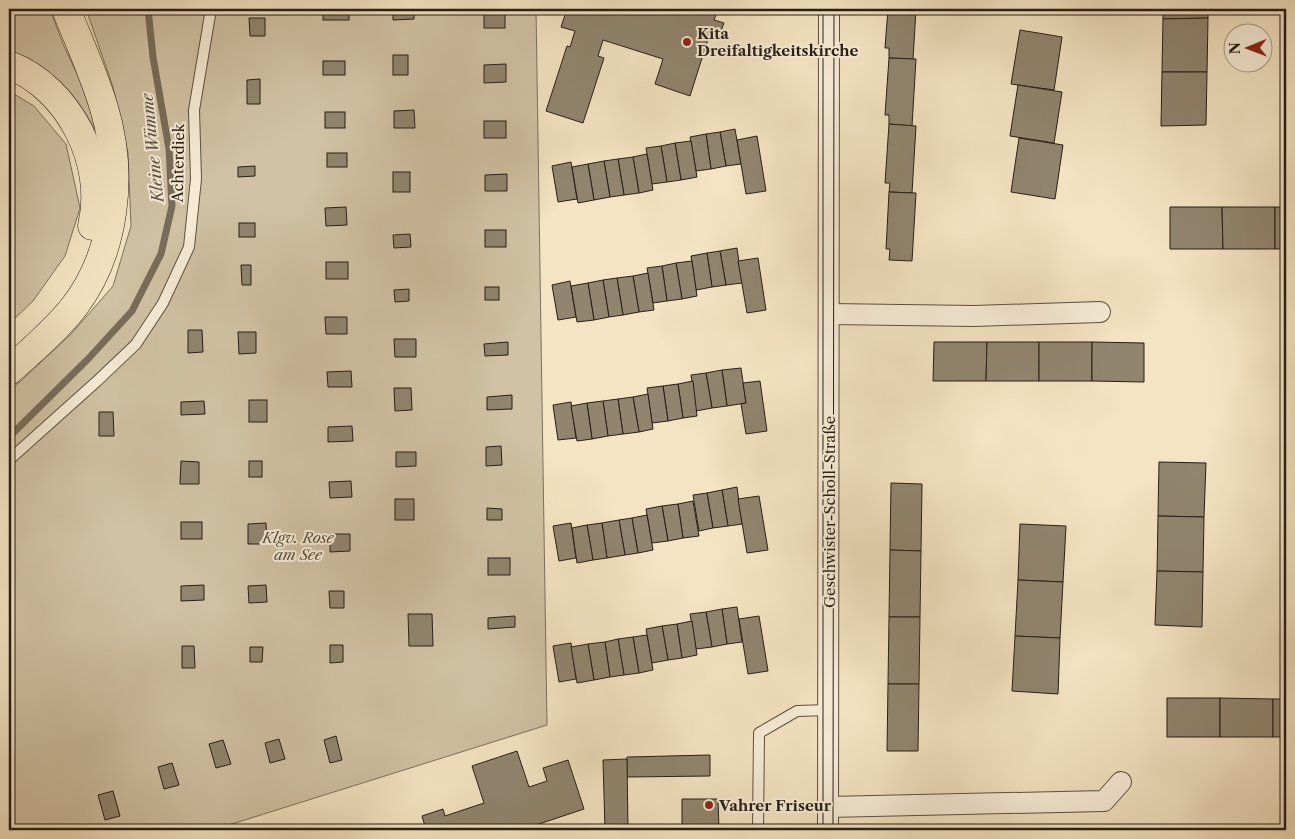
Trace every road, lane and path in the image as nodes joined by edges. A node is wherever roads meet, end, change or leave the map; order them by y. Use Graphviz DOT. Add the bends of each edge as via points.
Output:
graph roads {
  1 [pos="66,9"];
  2 [pos="211,9"];
  3 [pos="829,9"];
  4 [pos="9,65"];
  5 [pos="1100,312"];
  6 [pos="829,314"];
  7 [pos="9,346"];
  8 [pos="9,371"];
  9 [pos="9,460"];
  10 [pos="829,710"];
  11 [pos="1121,782"];
  12 [pos="828,807"];
  13 [pos="758,830"];
  14 [pos="828,830"];
  1 -- 8 [label="highway" via="97,87 110,131 114,177 110,223 98,268 74,308"];
  2 -- 9 [label="lane, Achterdiek" via="194,110 196,179 189,247 163,303 136,344"];
  3 -- 6 [label="street, Geschwister-Scholl-Straße"];
  4 -- 7 [label="highway" via="48,89 73,121 90,160 95,201 89,242 72,279 60,296"];
  5 -- 6 [label="street" via="974,316"];
  6 -- 10 [label="street, Geschwister-Scholl-Straße"];
  10 -- 12 [label="street, Geschwister-Scholl-Straße"];
  10 -- 13 [label="lane" via="797,710 758,733"];
  11 -- 12 [label="street" via="1104,801"];
  12 -- 14 [label="street, Geschwister-Scholl-Straße"];
}
